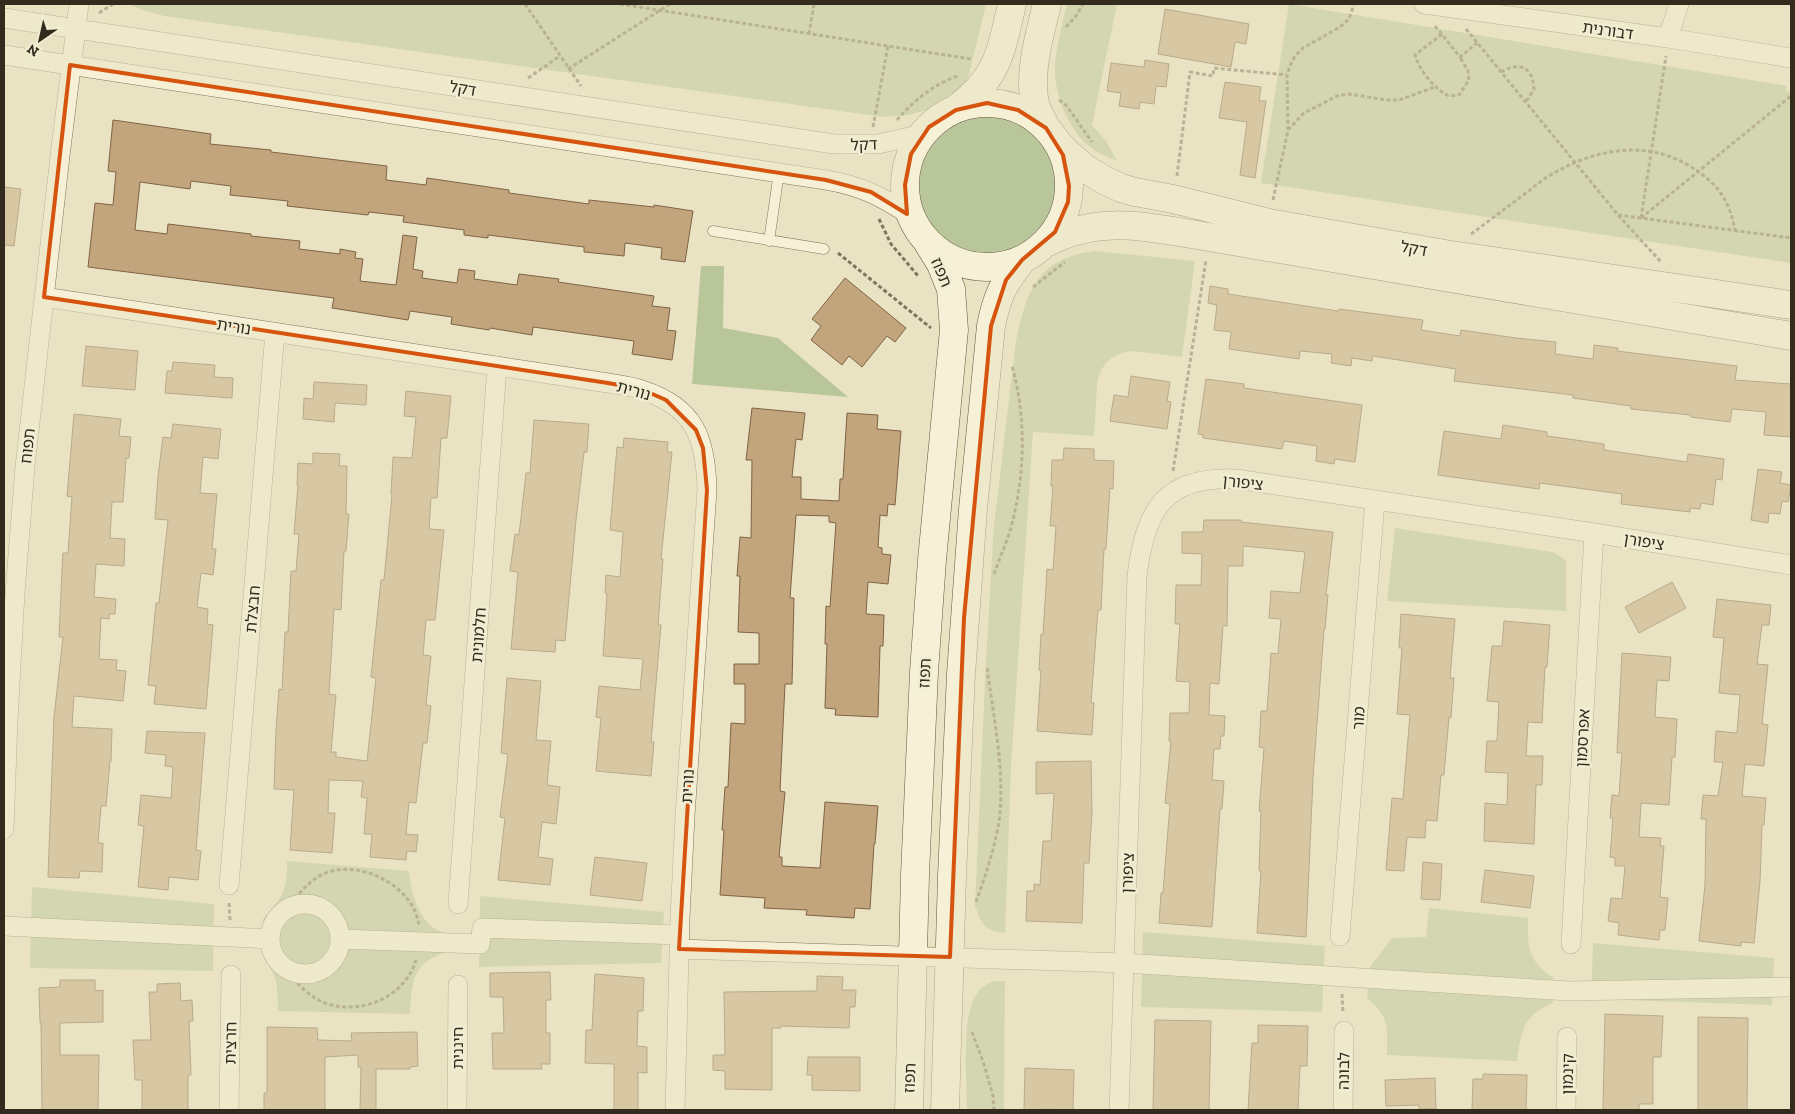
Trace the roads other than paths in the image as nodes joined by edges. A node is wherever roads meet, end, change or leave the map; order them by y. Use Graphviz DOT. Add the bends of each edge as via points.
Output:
graph roads {
  1 [pos="79,4"];
  2 [pos="1012,4"];
  3 [pos="1047,4"];
  4 [pos="1679,4"];
  5 [pos="1449,6"];
  6 [pos="1427,11"];
  7 [pos="4,18"];
  8 [pos="75,29"];
  9 [pos="1668,38"];
  10 [pos="4,55"];
  11 [pos="1791,58"];
  12 [pos="70,65"];
  13 [pos="956,110"];
  14 [pos="923,134"];
  15 [pos="1051,134"];
  16 [pos="779,172"];
  17 [pos="911,216"];
  18 [pos="713,231"];
  19 [pos="770,240"];
  20 [pos="928,243"];
  21 [pos="1044,244"];
  22 [pos="824,249"];
  23 [pos="1022,260"];
  24 [pos="44,297"];
  25 [pos="1791,304"];
  26 [pos="275,332"];
  27 [pos="1791,336"];
  28 [pos="497,366"];
  29 [pos="1375,500"];
  30 [pos="1594,533"];
  31 [pos="1791,565"];
  32 [pos="4,829"];
  33 [pos="229,885"];
  34 [pos="458,904"];
  35 [pos="4,926"];
  36 [pos="1340,936"];
  37 [pos="270,939"];
  38 [pos="340,939"];
  39 [pos="680,942"];
  40 [pos="1571,944"];
  41 [pos="913,956"];
  42 [pos="950,957"];
  43 [pos="1124,963"];
  44 [pos="231,975"];
  45 [pos="458,985"];
  46 [pos="1791,987"];
  47 [pos="1344,1031"];
  48 [pos="1567,1037"];
  49 [pos="229,1110"];
  50 [pos="457,1110"];
  51 [pos="675,1110"];
  52 [pos="909,1110"];
  53 [pos="945,1110"];
  54 [pos="1119,1110"];
  55 [pos="1343,1110"];
  56 [pos="1566,1110"];
  1 -- 8 [label="street, תפוח"];
  2 -- 13 [label="street" via="996,63 981,88"];
  3 -- 15 [label="street" via="1036,55 1034,87 1036,106"];
  4 -- 9 [label="street"];
  5 -- 6 [label="street, דבורנית"];
  5 -- 9 [label="street, דבורנית"];
  7 -- 8 [label="street, דקל"];
  8 -- 12 [label="street, תפוח"];
  8 -- 14 [label="street, דקל" via="826,143 874,144"];
  9 -- 11 [label="street, דבורנית"];
  10 -- 12 [label="street"];
  12 -- 16 [label="street"];
  12 -- 24 [label="street, תפוח"];
  13 -- 14 [label="street" via="942,117"];
  13 -- 15 [label="street" via="979,104 1003,105 1033,118"];
  14 -- 17 [label="street" via="906,169 906,201"];
  15 -- 21 [label="street" via="1068,170 1068,202 1055,232"];
  15 -- 25 [label="street, דקל" via="1081,165 1108,182 1135,192 1269,223 1445,254"];
  16 -- 17 [label="street" via="862,188"];
  16 -- 19 [label="lane"];
  17 -- 20 [label="street"];
  18 -- 19 [label="lane"];
  19 -- 22 [label="lane"];
  20 -- 23 [label="street" via="941,254 971,266 987,268"];
  20 -- 41 [label="street, תפוז" via="942,264 954,316 927,625"];
  21 -- 23 [label="street"];
  21 -- 27 [label="street, דקל" via="1071,232 1106,225 1140,227"];
  23 -- 42 [label="street" via="1006,280 995,306 972,518 963,637"];
  24 -- 26 [label="street, נורית"];
  24 -- 32 [label="street, תפוח" via="15,593"];
  26 -- 28 [label="street, נורית"];
  26 -- 33 [label="street, חבצלת"];
  28 -- 34 [label="street, חלמונית"];
  28 -- 39 [label="street, נורית" via="642,389 666,400 684,414 696,430 703,448 707,490 691,714"];
  29 -- 30 [label="street, ציפורן"];
  29 -- 36 [label="street, מור"];
  29 -- 43 [label="street, ציפורן" via="1218,478 1201,480 1170,494 1157,507 1147,525 1137,576"];
  30 -- 31 [label="street, ציפורן"];
  30 -- 40 [label="street, אפרסמון"];
  35 -- 37 [label="street"];
  37 -- 38 [label="street" via="272,926 280,914 305,904 330,915"];
  37 -- 38 [label="street" via="272,952 280,964 292,972 305,974 318,972 329,964 337,953"];
  38 -- 39 [label="street" via="480,944 482,928"];
  39 -- 41 [label="street"];
  39 -- 51 [label="street, נורית"];
  41 -- 42 [label="street"];
  41 -- 52 [label="street, תפוז"];
  42 -- 43 [label="street"];
  42 -- 53 [label="street"];
  43 -- 46 [label="street" via="1569,990"];
  43 -- 54 [label="street, ציפורן"];
  44 -- 49 [label="street, חרצית"];
  45 -- 50 [label="street, חיננית"];
  47 -- 55 [label="street, לבונה"];
  48 -- 56 [label="street, קינמון"];
}
